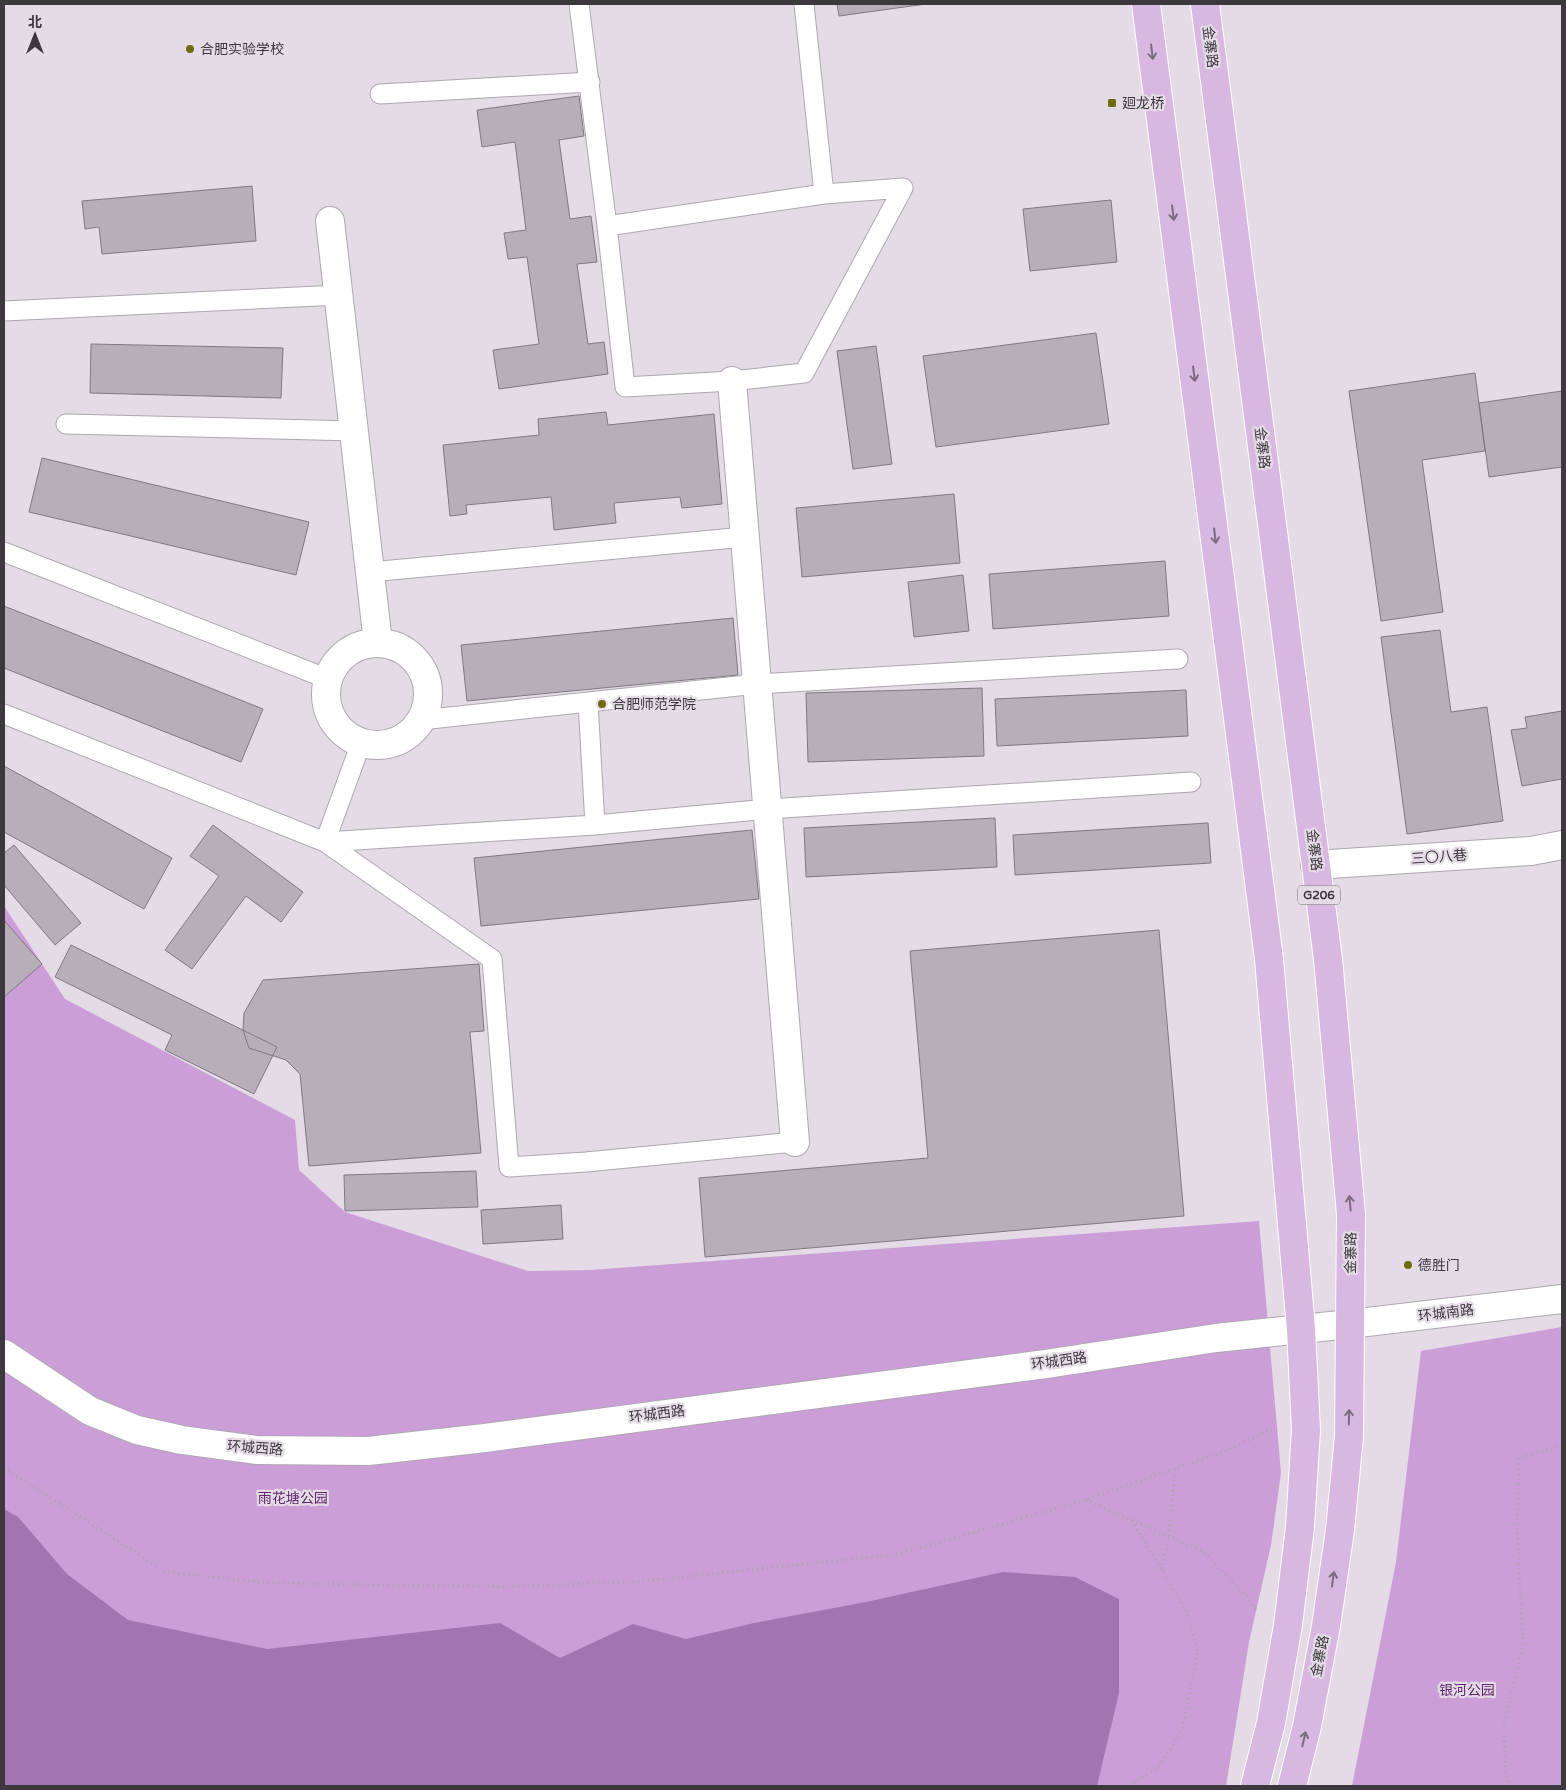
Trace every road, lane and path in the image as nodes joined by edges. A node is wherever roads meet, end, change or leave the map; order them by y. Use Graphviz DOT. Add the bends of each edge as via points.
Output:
graph roads {
  1 [pos="579,4"];
  2 [pos="804,4"];
  3 [pos="1146,4"];
  4 [pos="1205,4"];
  5 [pos="590,82"];
  6 [pos="380,94"];
  7 [pos="824,194"];
  8 [pos="330,221"];
  9 [pos="607,226"];
  10 [pos="340,295"];
  11 [pos="4,311"];
  12 [pos="732,381"];
  13 [pos="66,424"];
  14 [pos="355,431"];
  15 [pos="745,537"];
  16 [pos="4,552"];
  17 [pos="370,572"];
  18 [pos="378,643"];
  19 [pos="1178,659"];
  20 [pos="328,679"];
  21 [pos="757,684"];
  22 [pos="588,702"];
  23 [pos="4,714"];
  24 [pos="421,720"];
  25 [pos="362,743"];
  26 [pos="1191,782"];
  27 [pos="768,809"];
  28 [pos="595,825"];
  29 [pos="325,842"];
  30 [pos="1562,844"];
  31 [pos="1315,865"];
  32 [pos="796,1142"];
  33 [pos="1562,1299"];
  34 [pos="1340,1326"];
  35 [pos="1301,1329"];
  36 [pos="4,1354"];
  37 [pos="1305,1414"];
  38 [pos="1562,1446"];
  39 [pos="4,1468"];
  40 [pos="1175,1469"];
  41 [pos="1085,1500"];
  42 [pos="1131,1519"];
  43 [pos="1169,1536"];
  44 [pos="1162,1571"];
  45 [pos="1260,1616"];
  46 [pos="1130,1786"];
  47 [pos="1256,1786"];
  48 [pos="1292,1786"];
  49 [pos="1510,1786"];
  1 -- 5 [label="lane"];
  2 -- 7 [label="lane"];
  3 -- 35 [label="main road, one-way" via="1269,959"];
  4 -- 31 [label="main road, 金寨路 / G206"];
  5 -- 6 [label="lane"];
  5 -- 9 [label="lane"];
  7 -- 9 [label="lane"];
  7 -- 12 [label="lane" via="903,188 804,374"];
  8 -- 10 [label="street"];
  9 -- 12 [label="lane" via="624,388"];
  10 -- 11 [label="lane"];
  10 -- 14 [label="street"];
  12 -- 15 [label="street"];
  13 -- 14 [label="lane"];
  14 -- 17 [label="street"];
  15 -- 17 [label="lane"];
  15 -- 21 [label="street"];
  16 -- 20 [label="lane"];
  17 -- 18 [label="street"];
  18 -- 20 [label="street" via="360,646 346,653 335,664"];
  18 -- 24 [label="street" via="395,646 411,656 422,669 427,686 427,704"];
  19 -- 21 [label="lane"];
  20 -- 25 [label="street" via="328,710 347,735"];
  21 -- 22 [label="lane"];
  21 -- 27 [label="street"];
  22 -- 24 [label="lane"];
  22 -- 28 [label="lane"];
  23 -- 29 [label="lane"];
  24 -- 25 [label="street" via="409,734 394,742"];
  25 -- 29 [label="lane"];
  26 -- 27 [label="lane"];
  27 -- 28 [label="lane"];
  27 -- 32 [label="street"];
  28 -- 29 [label="lane"];
  29 -- 32 [label="lane" via="492,958 508,1167"];
  30 -- 31 [label="street, 三〇八巷" via="1531,851"];
  34 -- 31 [label="main road, 金寨路 / G206, one-way" via="1351,1214 1328,959"];
  33 -- 34 [label="street, 环城南路"];
  34 -- 35 [label="street, 环城西路"];
  48 -- 34 [label="main road, 金寨路 / G206, one-way" via="1326,1626 1340,1530 1349,1436"];
  35 -- 36 [label="street, 环城西路" via="368,1451 256,1450 137,1430 90,1411"];
  35 -- 37 [label="main road"];
  37 -- 40 [label="path" via="1220,1453"];
  37 -- 47 [label="main road" via="1300,1527 1288,1625"];
  38 -- 49 [label="path" via="1519,1458 1517,1530 1523,1645 1504,1724 1505,1774"];
  39 -- 41 [label="path" via="166,1572 270,1583 506,1587 644,1581 899,1554"];
  40 -- 41 [label="path"];
  40 -- 43 [label="path"];
  41 -- 42 [label="path"];
  42 -- 43 [label="path"];
  42 -- 44 [label="path"];
  43 -- 44 [label="path"];
  43 -- 45 [label="path" via="1203,1552 1247,1597"];
  44 -- 46 [label="path" via="1186,1610 1198,1651 1182,1731 1160,1765"];
}
